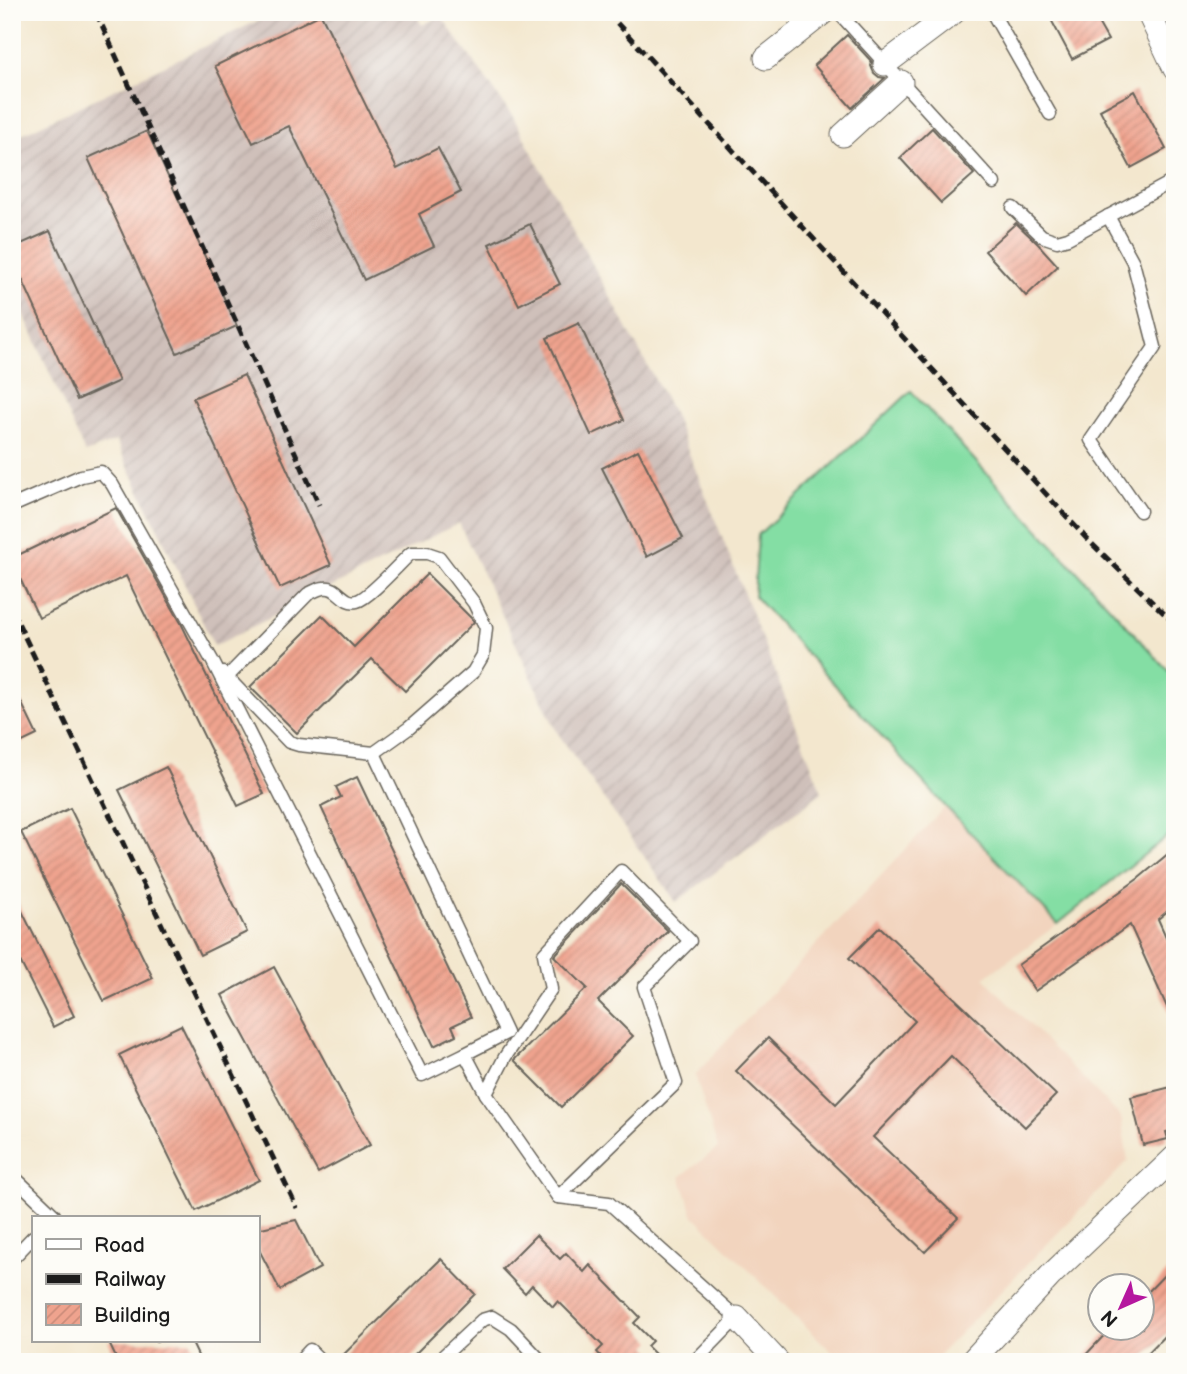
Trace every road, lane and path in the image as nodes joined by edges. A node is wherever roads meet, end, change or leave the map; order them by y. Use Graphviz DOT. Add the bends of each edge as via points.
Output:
graph roads {
  1 [pos="824,12"];
  2 [pos="838,12"];
  3 [pos="954,12"];
  4 [pos="992,12"];
  5 [pos="1148,12"];
  6 [pos="765,58"];
  7 [pos="885,64"];
  8 [pos="1175,69"];
  9 [pos="901,82"];
  10 [pos="1050,114"];
  11 [pos="843,135"];
  12 [pos="1175,180"];
  13 [pos="994,183"];
  14 [pos="1013,208"];
  15 [pos="1108,216"];
  16 [pos="12,506"];
  17 [pos="1140,511"];
  18 [pos="213,662"];
  19 [pos="227,677"];
  20 [pos="374,753"];
  21 [pos="465,1054"];
  22 [pos="486,1094"];
  23 [pos="1175,1157"];
  24 [pos="12,1175"];
  25 [pos="558,1196"];
  26 [pos="53,1216"];
  27 [pos="32,1238"];
  28 [pos="12,1259"];
  29 [pos="737,1318"];
  30 [pos="1175,1357"];
  31 [pos="299,1362"];
  32 [pos="323,1362"];
  33 [pos="437,1362"];
  34 [pos="542,1362"];
  35 [pos="694,1362"];
  36 [pos="778,1362"];
  37 [pos="971,1362"];
  38 [pos="1171,1362"];
  1 -- 6 [label="street"];
  2 -- 7 [label="lane"];
  3 -- 7 [label="street"];
  4 -- 10 [label="lane"];
  5 -- 8 [label="street"];
  7 -- 9 [label="lane"];
  9 -- 11 [label="street"];
  9 -- 13 [label="lane"];
  12 -- 15 [label="lane"];
  14 -- 15 [label="lane" via="1042,236 1056,241"];
  15 -- 17 [label="lane" via="1133,262 1155,347 1091,440"];
  16 -- 18 [label="lane" via="101,472"];
  18 -- 19 [label="lane"];
  18 -- 21 [label="lane" via="422,1075"];
  19 -- 20 [label="lane" via="289,742"];
  19 -- 20 [label="lane" via="308,594 326,587 348,601 357,601 411,554 439,557 474,603 486,628 483,655 473,672"];
  20 -- 21 [label="lane" via="506,1032"];
  21 -- 22 [label="lane"];
  22 -- 25 [label="lane"];
  22 -- 25 [label="lane" via="551,989 544,954 621,872 690,941 644,988 676,1083"];
  23 -- 37 [label="street" via="1052,1274"];
  24 -- 26 [label="lane"];
  25 -- 29 [label="lane" via="609,1203"];
  27 -- 28 [label="lane"];
  29 -- 35 [label="lane"];
  29 -- 36 [label="street"];
  30 -- 38 [label="lane"];
  31 -- 32 [label="lane" via="310,1350"];
  33 -- 34 [label="lane" via="481,1320 492,1317 511,1329"];
}
